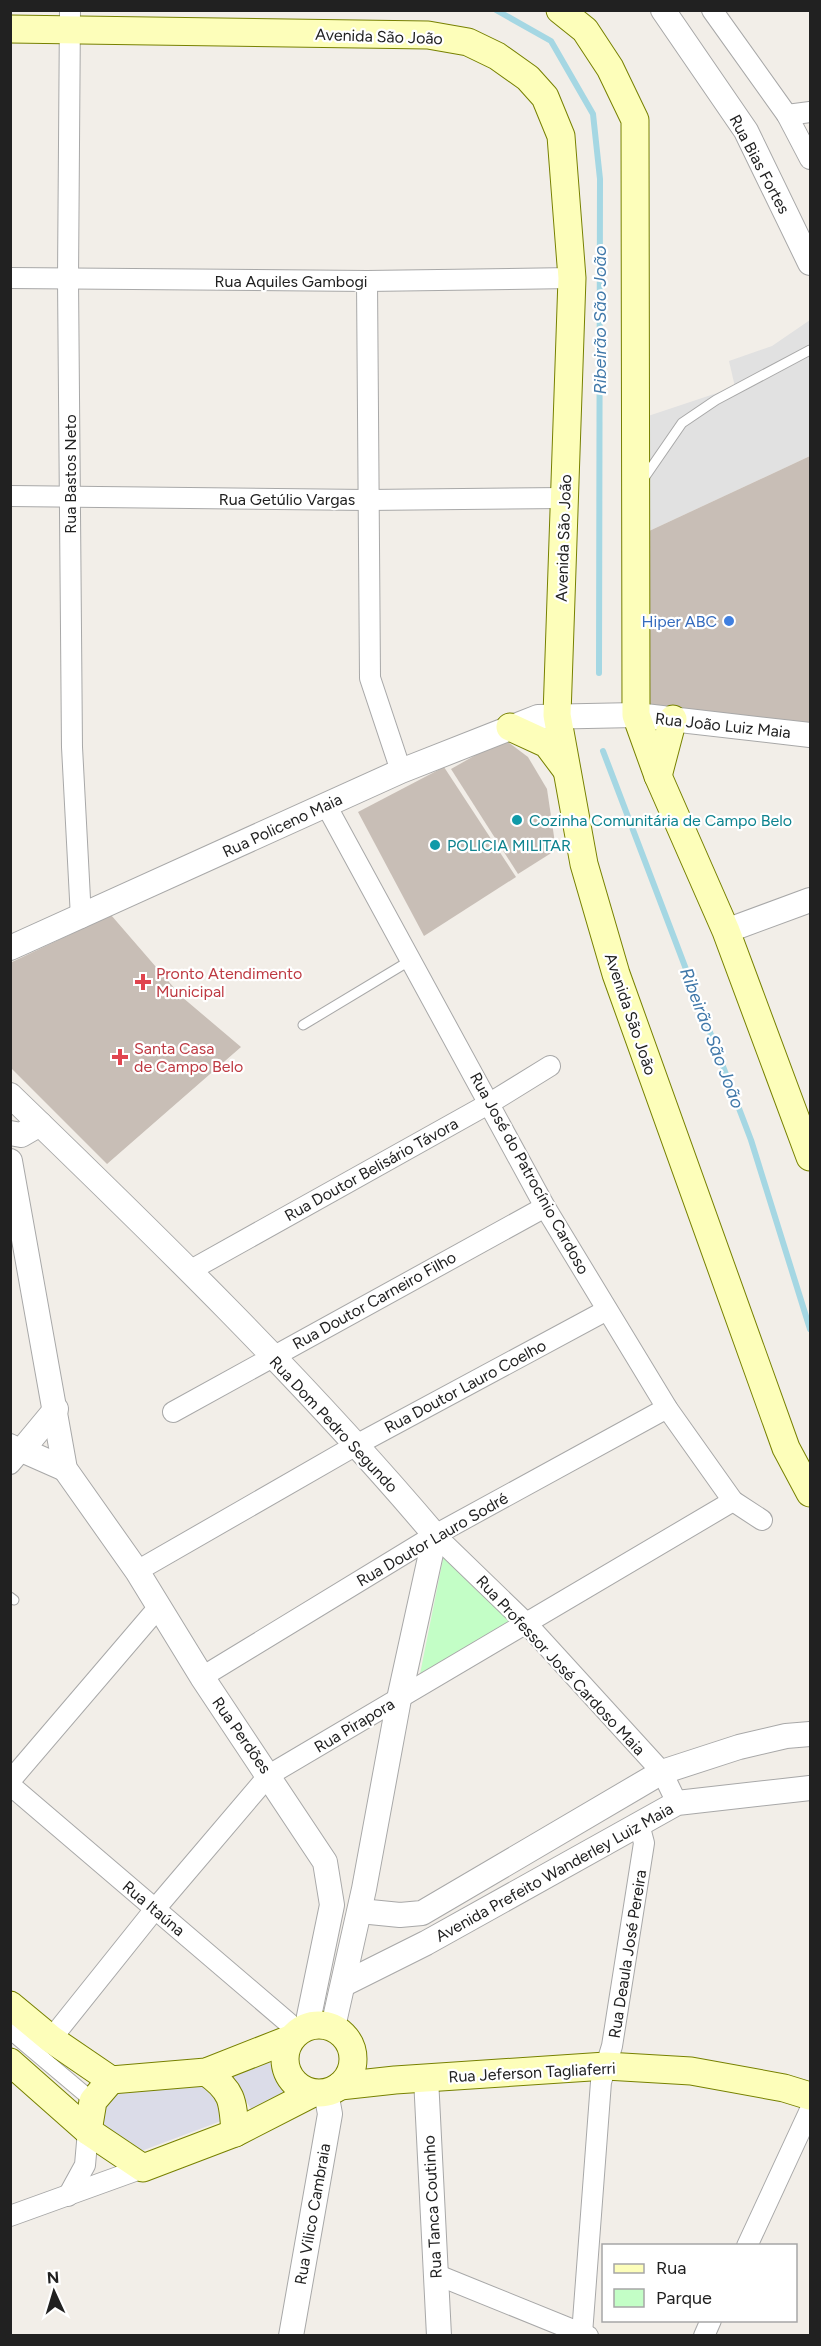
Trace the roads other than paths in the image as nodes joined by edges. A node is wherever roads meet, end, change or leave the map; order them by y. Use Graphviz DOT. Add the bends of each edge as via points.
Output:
graph roads {
  1 [pos="560,10"];
  2 [pos="663,10"];
  3 [pos="712,10"];
  4 [pos="71,20"];
  5 [pos="10,29"];
  6 [pos="810,112"];
  7 [pos="788,115"];
  8 [pos="810,159"];
  9 [pos="810,263"];
  10 [pos="10,278"];
  11 [pos="572,278"];
  12 [pos="68,279"];
  13 [pos="367,281"];
  14 [pos="810,350"];
  15 [pos="636,488"];
  16 [pos="10,496"];
  17 [pos="70,498"];
  18 [pos="564,498"];
  19 [pos="367,500"];
  20 [pos="557,715"];
  21 [pos="636,715"];
  22 [pos="673,719"];
  23 [pos="510,727"];
  24 [pos="810,735"];
  25 [pos="565,768"];
  26 [pos="401,771"];
  27 [pos="658,776"];
  28 [pos="326,805"];
  29 [pos="810,900"];
  30 [pos="81,918"];
  31 [pos="726,931"];
  32 [pos="10,948"];
  33 [pos="411,960"];
  34 [pos="303,1025"];
  35 [pos="550,1066"];
  36 [pos="10,1095"];
  37 [pos="490,1103"];
  38 [pos="40,1124"];
  39 [pos="10,1133"];
  40 [pos="810,1157"];
  41 [pos="10,1161"];
  42 [pos="545,1207"];
  43 [pos="191,1270"];
  44 [pos="607,1310"];
  45 [pos="271,1356"];
  46 [pos="667,1408"];
  47 [pos="56,1409"];
  48 [pos="173,1412"];
  49 [pos="358,1444"];
  50 [pos="14,1452"];
  51 [pos="65,1469"];
  52 [pos="810,1493"];
  53 [pos="733,1501"];
  54 [pos="762,1520"];
  55 [pos="435,1535"];
  56 [pos="136,1571"];
  57 [pos="158,1609"];
  58 [pos="526,1623"];
  59 [pos="202,1677"];
  60 [pos="399,1699"];
  61 [pos="810,1734"];
  62 [pos="662,1772"];
  63 [pos="269,1775"];
  64 [pos="10,1781"];
  65 [pos="10,1785"];
  66 [pos="810,1788"];
  67 [pos="677,1803"];
  68 [pos="639,1824"];
  69 [pos="155,1910"];
  70 [pos="360,1911"];
  71 [pos="344,1984"];
  72 [pos="10,2005"];
  73 [pos="10,2031"];
  74 [pos="316,2033"];
  75 [pos="51,2039"];
  76 [pos="10,2062"];
  77 [pos="606,2066"];
  78 [pos="206,2072"];
  79 [pos="426,2078"];
  80 [pos="111,2080"];
  81 [pos="395,2080"];
  82 [pos="326,2090"];
  83 [pos="810,2096"];
  84 [pos="93,2101"];
  85 [pos="810,2110"];
  86 [pos="88,2131"];
  87 [pos="235,2133"];
  88 [pos="143,2168"];
  89 [pos="68,2196"];
  90 [pos="10,2216"];
  91 [pos="748,2244"];
  92 [pos="435,2274"];
  93 [pos="710,2322"];
  94 [pos="585,2335"];
  95 [pos="291,2336"];
  96 [pos="439,2336"];
  97 [pos="704,2336"];
  1 -- 15 [label="main road" via="585,30 610,68 635,120"];
  2 -- 9 [label="street, Rua Bias Fortes" via="746,131"];
  3 -- 7 [label="street"];
  4 -- 5 [label="main road, Avenida São João"];
  4 -- 11 [label="main road, Avenida São João" via="428,35 468,42 497,56 528,78 545,97 561,136"];
  4 -- 12 [label="street, Rua Bastos Neto"];
  6 -- 7 [label="street"];
  7 -- 8 [label="street"];
  10 -- 12 [label="street, Rua Aquiles Gambogi"];
  11 -- 13 [label="street, Rua Aquiles Gambogi"];
  11 -- 18 [label="main road, Avenida São João"];
  12 -- 13 [label="street, Rua Aquiles Gambogi"];
  12 -- 17 [label="street, Rua Bastos Neto"];
  13 -- 19 [label="street"];
  14 -- 15 [label="lane" via="716,400 682,423"];
  15 -- 21 [label="main road"];
  16 -- 17 [label="street, Rua Getúlio Vargas"];
  17 -- 19 [label="street, Rua Getúlio Vargas"];
  17 -- 30 [label="street, Rua Bastos Neto" via="72,747"];
  18 -- 19 [label="street, Rua Getúlio Vargas"];
  18 -- 20 [label="main road, Avenida São João"];
  19 -- 26 [label="street" via="370,678"];
  20 -- 21 [label="street, Rua João Luiz Maia"];
  20 -- 23 [label="street, Rua Policeno Maia"];
  20 -- 25 [label="main road, Avenida São João"];
  21 -- 22 [label="street, Rua João Luiz Maia"];
  21 -- 27 [label="main road"];
  22 -- 24 [label="street, Rua João Luiz Maia"];
  22 -- 27 [label="main road"];
  23 -- 25 [label="main road" via="547,744"];
  23 -- 26 [label="street, Rua Policeno Maia"];
  25 -- 52 [label="main road, Avenida São João" via="584,864 616,974 786,1448"];
  26 -- 28 [label="street, Rua Policeno Maia"];
  27 -- 31 [label="main road"];
  28 -- 30 [label="street, Rua Policeno Maia"];
  28 -- 33 [label="street, Rua José do Patrocínio Cardoso"];
  29 -- 31 [label="street"];
  30 -- 32 [label="street, Rua Policeno Maia"];
  31 -- 40 [label="main road"];
  33 -- 34 [label="lane"];
  33 -- 37 [label="street, Rua José do Patrocínio Cardoso"];
  35 -- 37 [label="street, Rua Doutor Belisário Távora"];
  36 -- 38 [label="street, Rua Dom Pedro Segundo"];
  37 -- 42 [label="street, Rua José do Patrocínio Cardoso"];
  37 -- 43 [label="street, Rua Doutor Belisário Távora"];
  38 -- 39 [label="street" via="21,1135"];
  38 -- 43 [label="street, Rua Dom Pedro Segundo"];
  41 -- 47 [label="street"];
  42 -- 44 [label="street, Rua José do Patrocínio Cardoso"];
  42 -- 45 [label="street, Rua Doutor Carneiro Filho"];
  43 -- 45 [label="street, Rua Dom Pedro Segundo"];
  44 -- 46 [label="street, Rua José do Patrocínio Cardoso"];
  44 -- 49 [label="street, Rua Doutor Lauro Coelho"];
  45 -- 48 [label="street, Rua Doutor Carneiro Filho"];
  45 -- 49 [label="street, Rua Dom Pedro Segundo"];
  46 -- 53 [label="street, Rua José do Patrocínio Cardoso"];
  46 -- 55 [label="street, Rua Doutor Lauro Sodré"];
  47 -- 50 [label="street"];
  47 -- 51 [label="street"];
  49 -- 55 [label="street, Rua Dom Pedro Segundo"];
  49 -- 56 [label="street, Rua Doutor Lauro Coelho"];
  50 -- 51 [label="street"];
  51 -- 56 [label="street, Rua Perdões"];
  53 -- 54 [label="street, Rua José do Patrocínio Cardoso"];
  53 -- 58 [label="street, Rua Pirapora"];
  55 -- 58 [label="street, Rua Professor José Cardoso Maia"];
  55 -- 59 [label="street, Rua Doutor Lauro Sodré"];
  55 -- 60 [label="street"];
  56 -- 57 [label="street, Rua Perdões"];
  57 -- 59 [label="street, Rua Perdões"];
  57 -- 64 [label="street"];
  58 -- 60 [label="street, Rua Pirapora"];
  58 -- 62 [label="street, Rua Professor José Cardoso Maia"];
  59 -- 63 [label="street, Rua Perdões"];
  60 -- 63 [label="street, Rua Pirapora"];
  60 -- 70 [label="street"];
  61 -- 62 [label="street, Avenida Prefeito Wanderley Luiz Maia" via="739,1747"];
  62 -- 67 [label="street, Rua Professor José Cardoso Maia"];
  62 -- 70 [label="street, Avenida Prefeito Wanderley Luiz Maia" via="434,1908 400,1915"];
  63 -- 69 [label="street, Rua Pirapora"];
  63 -- 74 [label="street, Rua Perdões" via="325,1862 332,1905"];
  65 -- 69 [label="street, Rua Itaúna"];
  66 -- 67 [label="street, Avenida Prefeito Wanderley Luiz Maia"];
  67 -- 68 [label="street, Avenida Prefeito Wanderley Luiz Maia"];
  68 -- 71 [label="street, Avenida Prefeito Wanderley Luiz Maia" via="426,1943"];
  68 -- 77 [label="street, Rua Deaula José Pereira" via="644,1843"];
  69 -- 74 [label="street, Rua Itaúna"];
  69 -- 75 [label="street, Rua Pirapora"];
  70 -- 71 [label="street"];
  71 -- 74 [label="street"];
  72 -- 75 [label="main road"];
  73 -- 84 [label="street"];
  74 -- 78 [label="main road"];
  74 -- 81 [label="main road"];
  74 -- 82 [label="main road" via="353,2067"];
  74 -- 82 [label="main road" via="284,2060 286,2072 302,2089"];
  75 -- 80 [label="main road"];
  76 -- 86 [label="main road"];
  77 -- 79 [label="main road, Rua Jeferson Tagliaferri"];
  77 -- 83 [label="main road, Rua Jeferson Tagliaferri" via="690,2071"];
  77 -- 94 [label="street, Rua Deaula José Pereira"];
  78 -- 80 [label="main road"];
  78 -- 87 [label="main road" via="224,2085 233,2103"];
  79 -- 81 [label="main road, Rua Jeferson Tagliaferri"];
  79 -- 92 [label="street, Rua Tanca Coutinho"];
  80 -- 84 [label="main road"];
  81 -- 82 [label="main road, Rua Jeferson Tagliaferri"];
  82 -- 87 [label="main road"];
  82 -- 95 [label="street, Rua Vilico Cambraia" via="330,2114"];
  84 -- 86 [label="main road"];
  85 -- 91 [label="street"];
  86 -- 88 [label="main road"];
  86 -- 89 [label="street" via="85,2165"];
  87 -- 88 [label="main road"];
  88 -- 89 [label="street"];
  89 -- 90 [label="street"];
  92 -- 94 [label="street"];
  92 -- 96 [label="street, Rua Tanca Coutinho"];
  93 -- 97 [label="street"];
}
